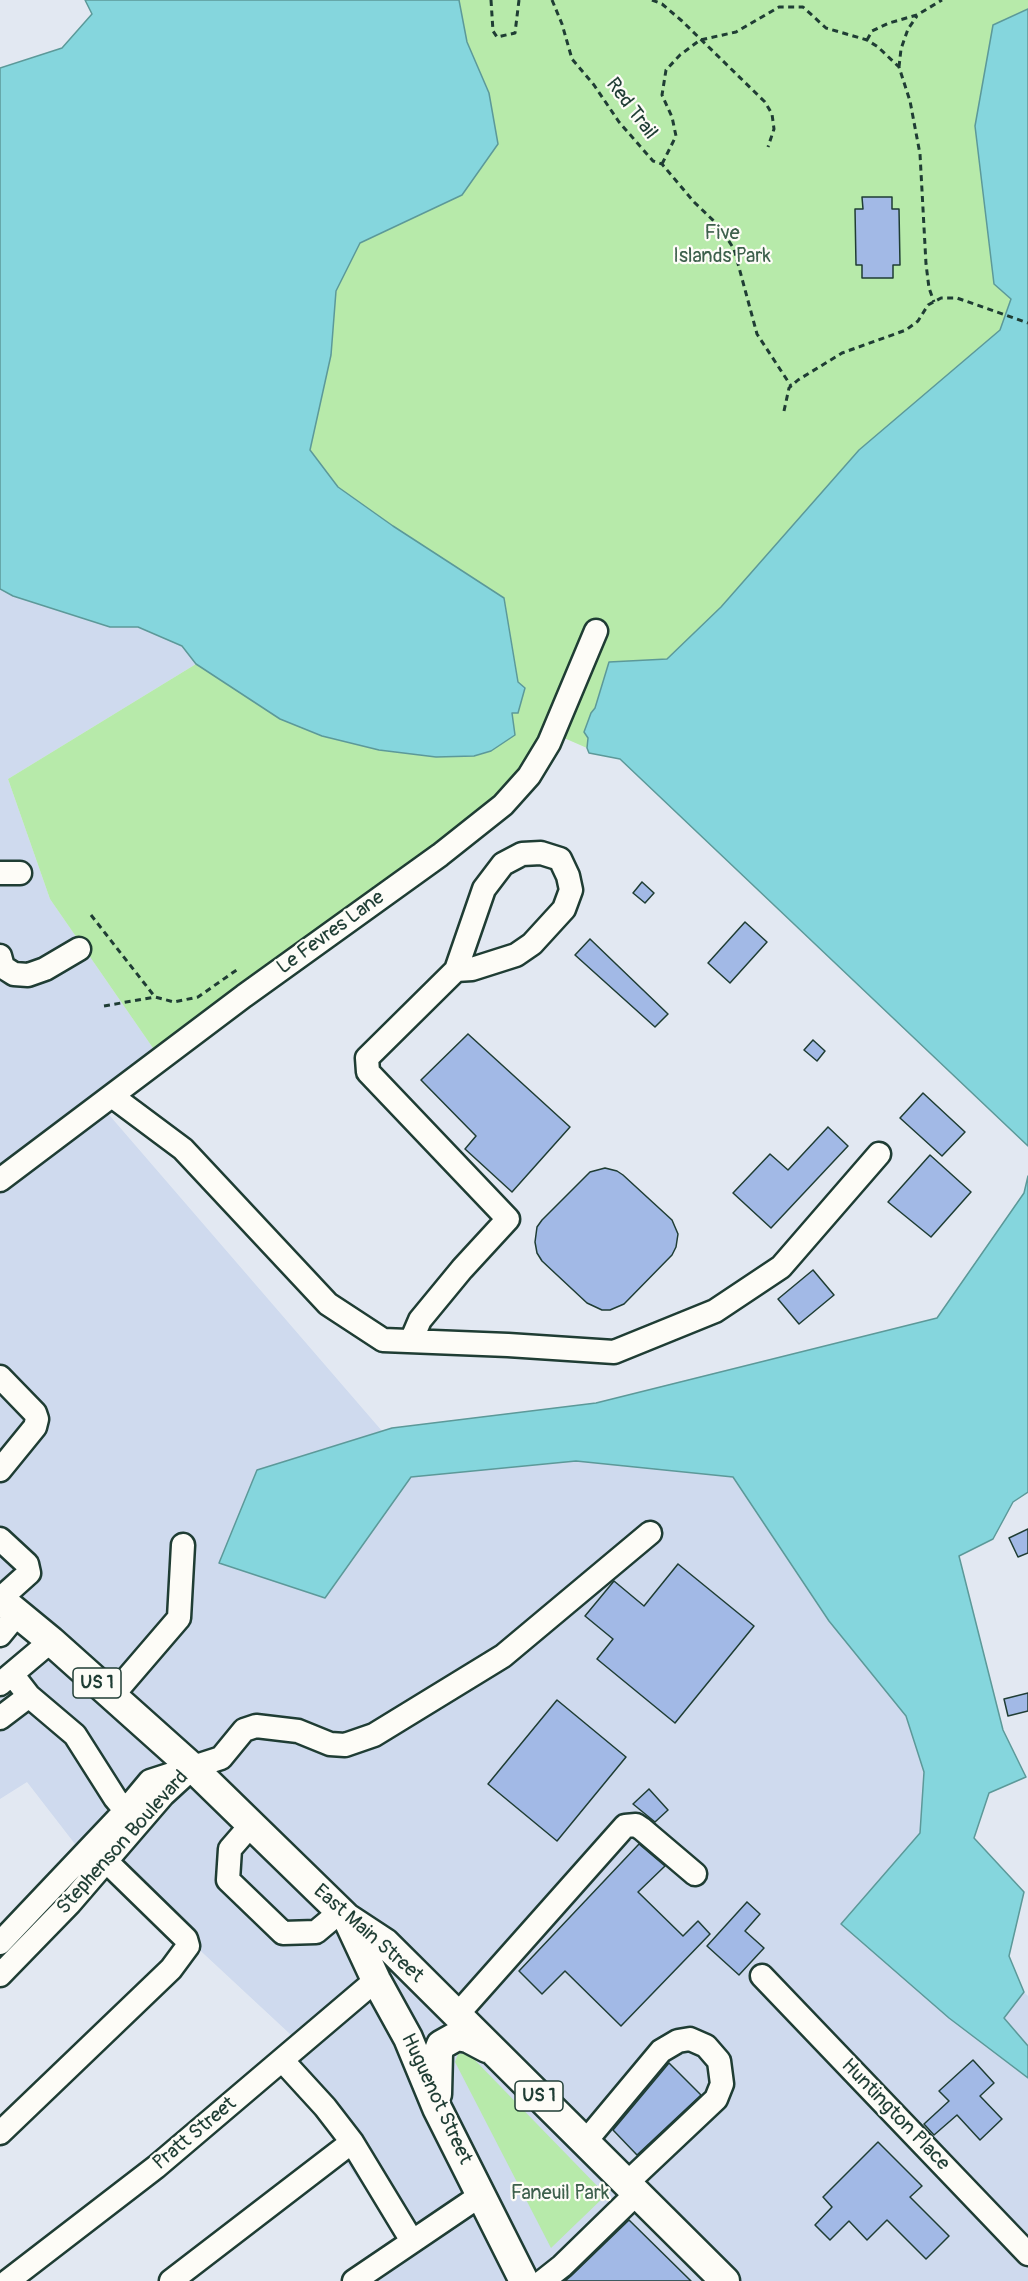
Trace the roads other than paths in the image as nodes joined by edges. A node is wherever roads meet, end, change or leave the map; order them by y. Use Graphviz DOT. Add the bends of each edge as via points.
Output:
graph roads {
  1 [pos="596,631"];
  2 [pos="79,949"];
  3 [pos="0,956"];
  4 [pos="456,970"];
  5 [pos="112,1096"];
  6 [pos="879,1154"];
  7 [pos="0,1180"];
  8 [pos="411,1341"];
  9 [pos="0,1377"];
  10 [pos="0,1470"];
  11 [pos="650,1533"];
  12 [pos="0,1539"];
  13 [pos="183,1545"];
  14 [pos="6,1604"];
  15 [pos="0,1635"];
  16 [pos="51,1641"];
  17 [pos="6,1679"];
  18 [pos="29,1696"];
  19 [pos="112,1696"];
  20 [pos="0,1718"];
  21 [pos="193,1768"];
  22 [pos="131,1818"];
  23 [pos="250,1826"];
  24 [pos="105,1860"];
  25 [pos="695,1874"];
  26 [pos="344,1914"];
  27 [pos="0,1943"];
  28 [pos="0,1975"];
  29 [pos="762,1976"];
  30 [pos="376,1980"];
  31 [pos="457,2014"];
  32 [pos="496,2054"];
  33 [pos="282,2060"];
  34 [pos="437,2108"];
  35 [pos="0,2133"];
  36 [pos="352,2142"];
  37 [pos="585,2142"];
  38 [pos="632,2188"];
  39 [pos="481,2195"];
  40 [pos="412,2241"];
  41 [pos="1028,2254"];
  42 [pos="8,2281"];
  43 [pos="171,2281"];
  44 [pos="354,2281"];
  45 [pos="524,2281"];
  46 [pos="543,2281"];
  47 [pos="725,2281"];
  1 -- 5 [label="street, Le Fevres Lane" via="549,743 529,776 503,805"];
  2 -- 3 [label="street" via="28,975 14,974 3,967"];
  4 -- 4 [label="street" via="484,889 503,864 522,854 541,853 560,859 571,890 564,909 532,944 516,956"];
  4 -- 8 [label="street" via="367,1058 368,1072 508,1219 420,1320"];
  5 -- 7 [label="street, Le Fevres Lane"];
  5 -- 8 [label="street" via="183,1149 328,1304 383,1340"];
  6 -- 8 [label="street" via="781,1267 715,1311 614,1352"];
  9 -- 10 [label="street" via="37,1419"];
  11 -- 21 [label="street, Stephenson Boulevard" via="503,1656 374,1736 345,1745 330,1744 298,1731 256,1726 244,1730 221,1758"];
  12 -- 14 [label="street" via="27,1564 29,1573"];
  13 -- 19 [label="street" via="179,1618"];
  14 -- 15 [label="street"];
  14 -- 16 [label="main road, East Main Street / US 1"];
  16 -- 17 [label="street"];
  16 -- 19 [label="main road, East Main Street / US 1"];
  17 -- 18 [label="street"];
  18 -- 20 [label="street"];
  18 -- 22 [label="street" via="75,1735"];
  19 -- 21 [label="main road, East Main Street / US 1"];
  21 -- 22 [label="street, Stephenson Boulevard" via="150,1781"];
  21 -- 23 [label="main road, East Main Street / US 1"];
  22 -- 24 [label="street, Stephenson Boulevard"];
  22 -- 27 [label="street, Stephenson Boulevard"];
  23 -- 26 [label="main road, East Main Street / US 1"];
  23 -- 26 [label="street" via="230,1849 228,1880 283,1933 316,1932"];
  24 -- 28 [label="street, Stephenson Boulevard" via="70,1903"];
  24 -- 35 [label="street" via="186,1939 188,1946 171,1969"];
  25 -- 31 [label="street" via="642,1829 625,1826"];
  26 -- 30 [label="main road, Huguenot Street / US 1"];
  26 -- 31 [label="main road, East Main Street / US 1" via="385,1943"];
  29 -- 41 [label="street, Huntington Place"];
  30 -- 33 [label="street, Pratt Street"];
  30 -- 34 [label="main road, Huguenot Street / US 1" via="408,2038"];
  31 -- 32 [label="main road, East Main Street / US 1"];
  32 -- 34 [label="main road" via="457,2036 441,2045"];
  32 -- 37 [label="main road, East Main Street / US 1"];
  33 -- 36 [label="street"];
  33 -- 42 [label="street, Pratt Street" via="156,2167"];
  34 -- 39 [label="main road, Huguenot Street / US 1"];
  36 -- 40 [label="street"];
  36 -- 43 [label="street"];
  37 -- 38 [label="main road, East Main Street / US 1"];
  37 -- 38 [label="street" via="661,2051 690,2039 706,2046 719,2061 722,2084 716,2099"];
  38 -- 46 [label="street" via="562,2266"];
  38 -- 47 [label="main road, East Main Street / US 1"];
  39 -- 40 [label="street"];
  39 -- 45 [label="main road, Huguenot Street / US 1"];
  40 -- 44 [label="street"];
}
